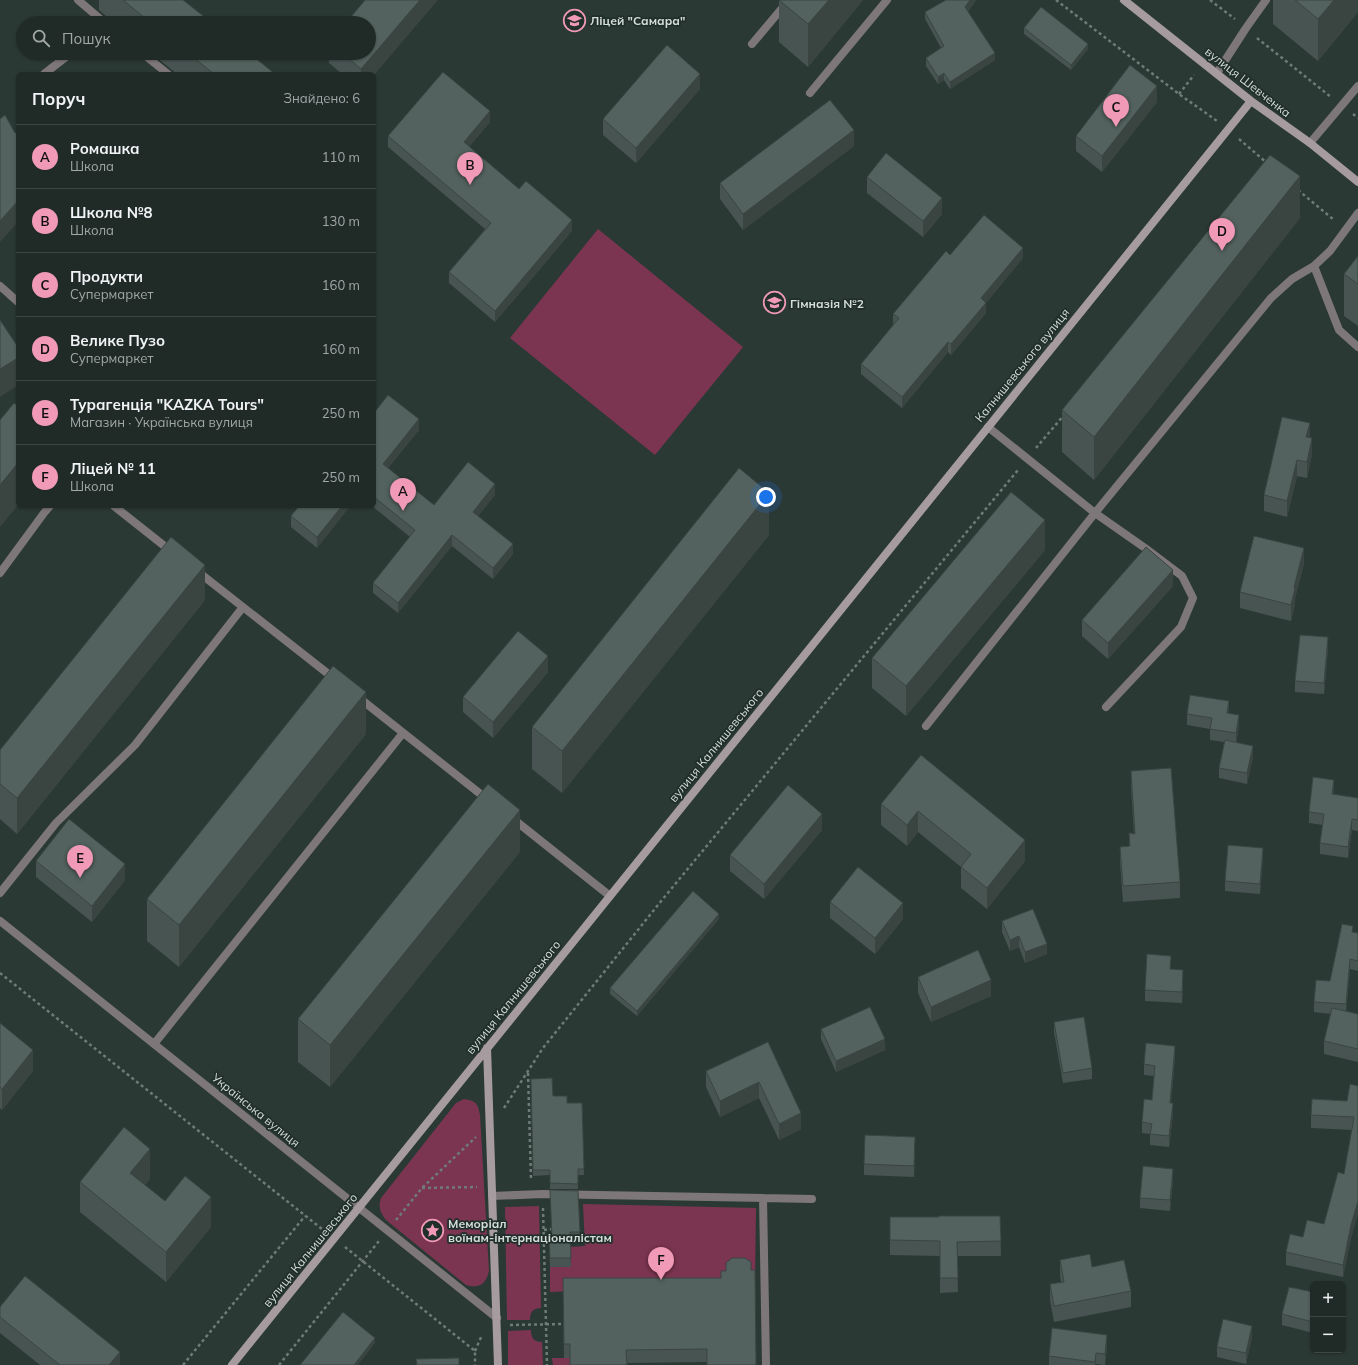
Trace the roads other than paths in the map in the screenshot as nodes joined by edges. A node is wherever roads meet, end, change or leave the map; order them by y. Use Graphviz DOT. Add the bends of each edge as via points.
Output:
graph roads {
  1 [pos="78,0"];
  2 [pos="789,0"];
  3 [pos="887,0"];
  4 [pos="1124,0"];
  5 [pos="1266,0"];
  6 [pos="95,16"];
  7 [pos="752,44"];
  8 [pos="62,60"];
  9 [pos="151,60"];
  10 [pos="47,72"];
  11 [pos="166,72"];
  12 [pos="1217,73"];
  13 [pos="1358,86"];
  14 [pos="810,93"];
  15 [pos="1251,101"];
  16 [pos="1310,143"];
  17 [pos="1358,182"];
  18 [pos="1358,213"];
  19 [pos="1314,266"];
  20 [pos="0,286"];
  21 [pos="16,300"];
  22 [pos="1358,346"];
  23 [pos="988,427"];
  24 [pos="48,508"];
  25 [pos="117,508"];
  26 [pos="1095,513"];
  27 [pos="0,573"];
  28 [pos="243,607"];
  29 [pos="812,645"];
  30 [pos="341,684"];
  31 [pos="354,694"];
  32 [pos="1106,707"];
  33 [pos="926,726"];
  34 [pos="403,733"];
  35 [pos="494,805"];
  36 [pos="506,814"];
  37 [pos="0,894"];
  38 [pos="610,896"];
  39 [pos="0,921"];
  40 [pos="154,1044"];
  41 [pos="487,1048"];
  42 [pos="492,1196"];
  43 [pos="763,1198"];
  44 [pos="812,1199"];
  45 [pos="360,1208"];
  46 [pos="497,1322"];
  47 [pos="232,1365"];
  48 [pos="498,1365"];
  49 [pos="766,1365"];
  1 -- 6 [label="street"];
  2 -- 7 [label="street"];
  3 -- 14 [label="street"];
  4 -- 12 [label="street, вулиця Шевченка"];
  5 -- 12 [label="street"];
  8 -- 10 [label="street"];
  9 -- 11 [label="street"];
  12 -- 15 [label="street, вулиця Шевченка"];
  13 -- 16 [label="street"];
  15 -- 16 [label="street, вулиця Шевченка"];
  15 -- 23 [label="street, Калнишевського вулиця"];
  16 -- 17 [label="street, вулиця Шевченка"];
  18 -- 19 [label="street" via="1330,251"];
  19 -- 22 [label="street" via="1339,330"];
  19 -- 26 [label="street" via="1292,279 1271,298"];
  20 -- 21 [label="street"];
  23 -- 26 [label="street"];
  23 -- 29 [label="street, Калнишевського вулиця"];
  24 -- 27 [label="street"];
  25 -- 28 [label="street"];
  26 -- 32 [label="street" via="1182,576 1192,598 1181,627"];
  26 -- 33 [label="street"];
  28 -- 30 [label="street"];
  28 -- 37 [label="street" via="135,745 56,822"];
  29 -- 38 [label="street, вулиця Калнишевського"];
  31 -- 34 [label="street"];
  34 -- 35 [label="street"];
  34 -- 40 [label="street"];
  36 -- 38 [label="street"];
  38 -- 41 [label="street, вулиця Калнишевського"];
  39 -- 40 [label="street, Українська вулиця"];
  40 -- 45 [label="street, Українська вулиця"];
  41 -- 42 [label="street"];
  41 -- 45 [label="street, вулиця Калнишевського"];
  42 -- 43 [label="street" via="543,1194"];
  42 -- 46 [label="street"];
  43 -- 44 [label="street"];
  43 -- 49 [label="street"];
  45 -- 46 [label="street, Українська вулиця"];
  45 -- 47 [label="street, вулиця Калнишевського"];
  46 -- 48 [label="street"];
}
